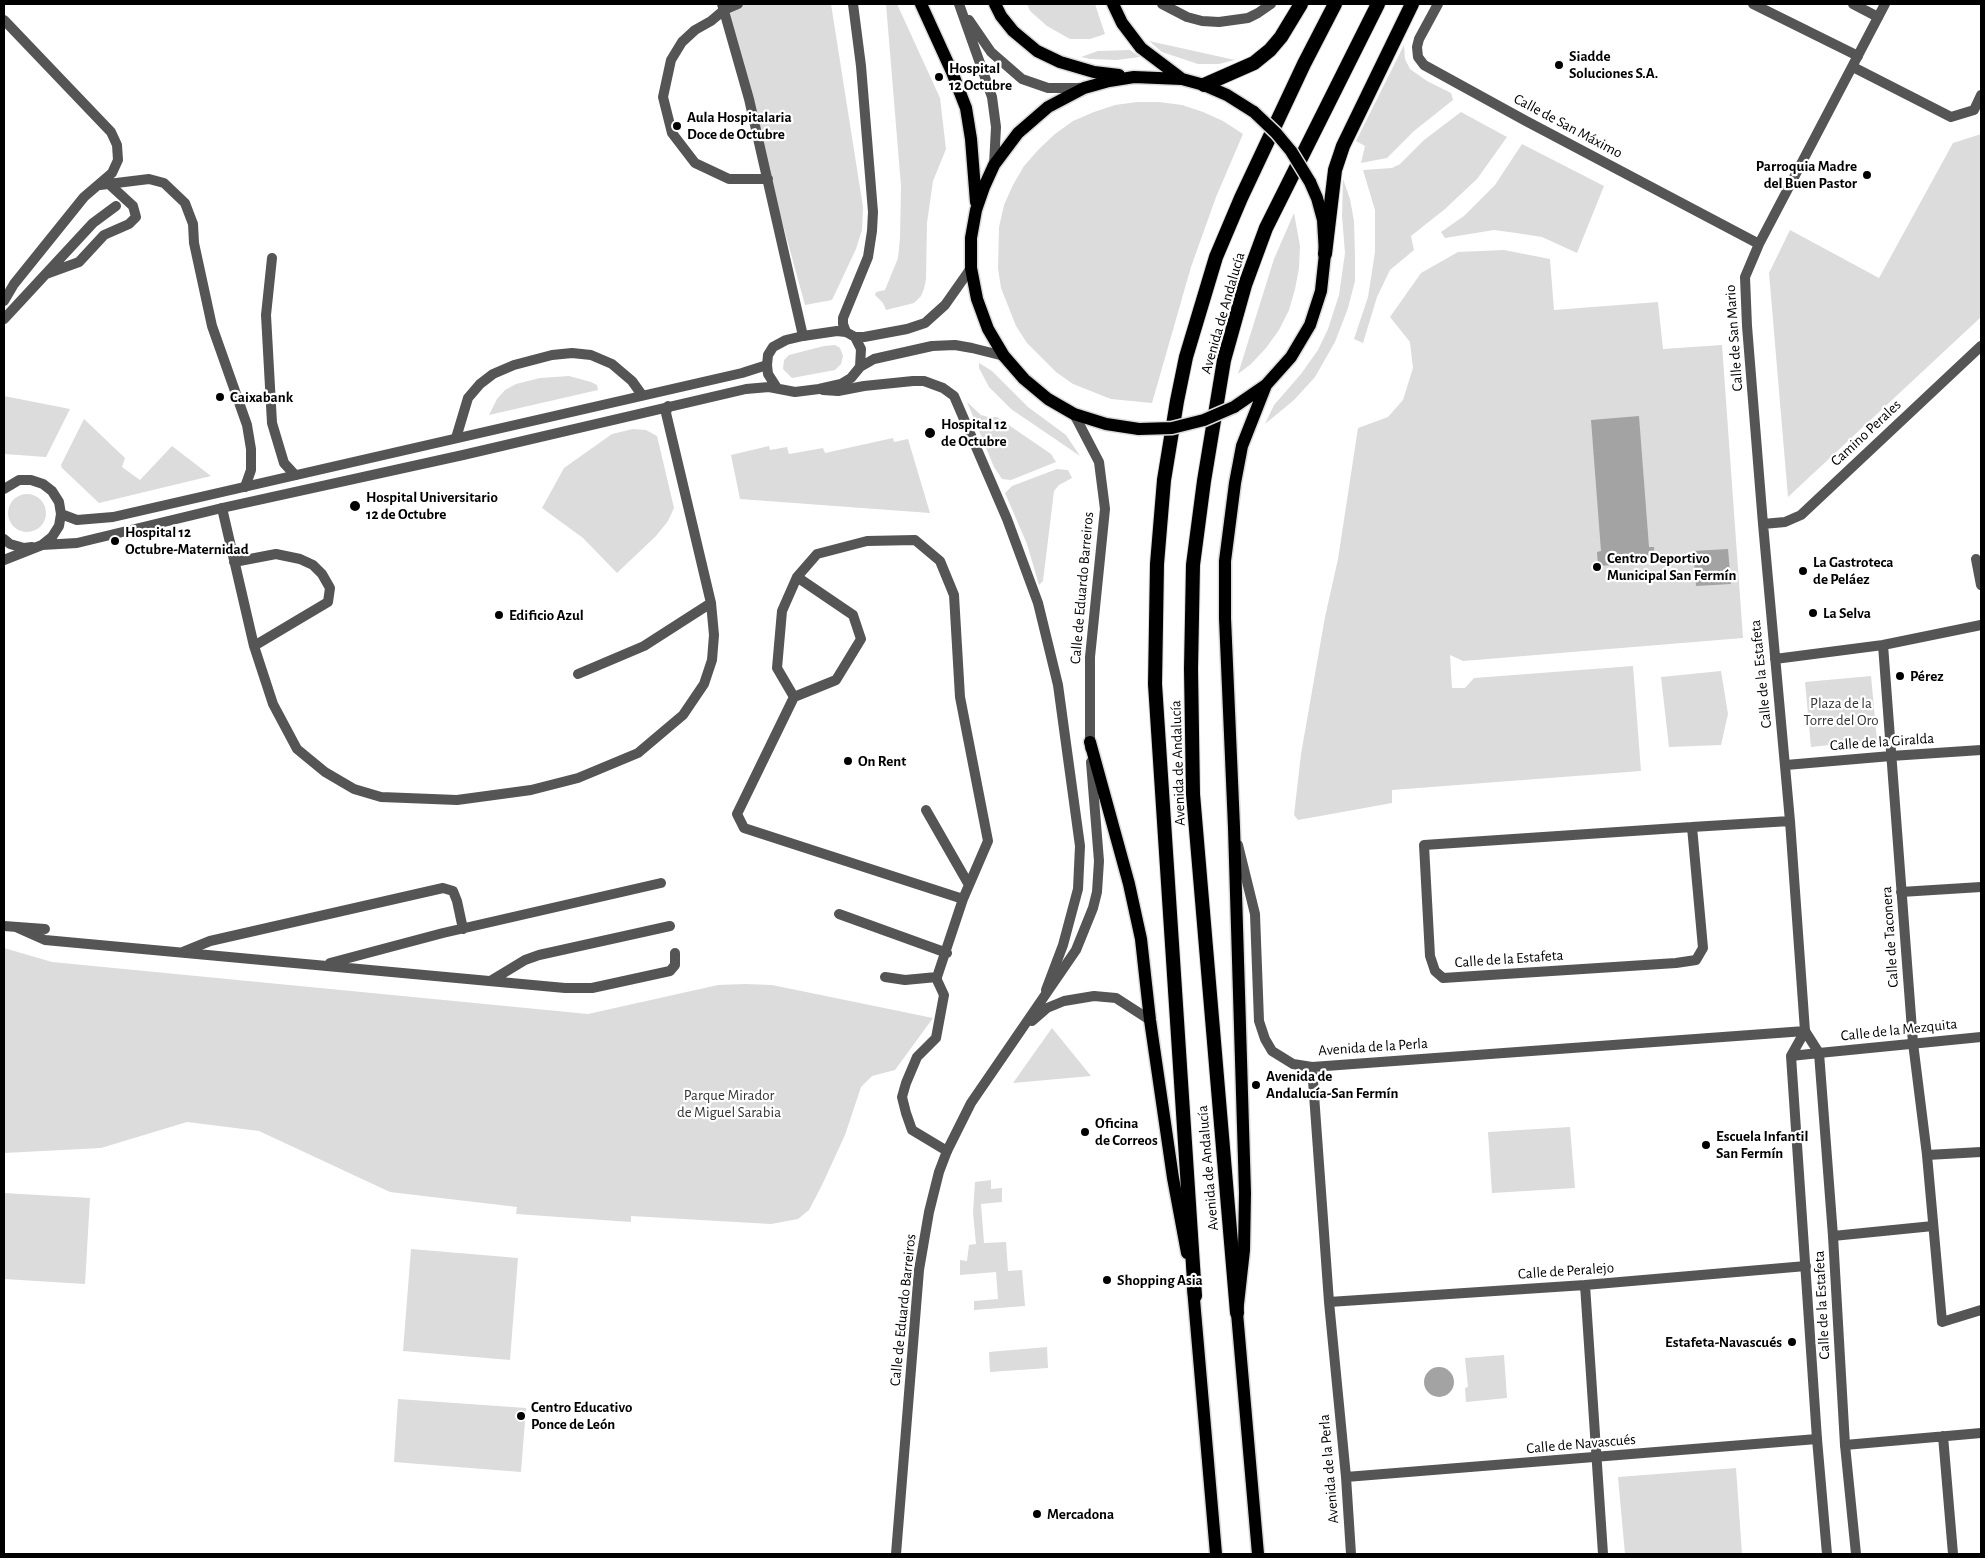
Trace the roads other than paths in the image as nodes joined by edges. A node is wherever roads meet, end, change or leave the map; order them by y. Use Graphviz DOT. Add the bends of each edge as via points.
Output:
graph roads {
  1 [pos="738,4"];
  2 [pos="853,4"];
  3 [pos="921,4"];
  4 [pos="994,4"];
  5 [pos="1114,4"];
  6 [pos="1162,4"];
  7 [pos="1271,4"];
  8 [pos="1301,4"];
  9 [pos="1335,4"];
  10 [pos="1378,4"];
  11 [pos="1412,4"];
  12 [pos="1438,4"];
  13 [pos="1753,4"];
  14 [pos="1853,4"];
  15 [pos="1885,4"];
  16 [pos="723,7"];
  17 [pos="960,7"];
  18 [pos="1878,17"];
  19 [pos="4,20"];
  20 [pos="1858,56"];
  21 [pos="1853,67"];
  22 [pos="1134,77"];
  23 [pos="1182,79"];
  24 [pos="1204,85"];
  25 [pos="1084,88"];
  26 [pos="1981,95"];
  27 [pos="994,165"];
  28 [pos="768,180"];
  29 [pos="104,184"];
  30 [pos="116,206"];
  31 [pos="976,210"];
  32 [pos="1759,244"];
  33 [pos="1326,254"];
  34 [pos="272,258"];
  35 [pos="971,268"];
  36 [pos="45,274"];
  37 [pos="4,301"];
  38 [pos="4,319"];
  39 [pos="850,335"];
  40 [pos="803,336"];
  41 [pos="1981,346"];
  42 [pos="1004,356"];
  43 [pos="767,365"];
  44 [pos="860,367"];
  45 [pos="1266,385"];
  46 [pos="777,388"];
  47 [pos="819,389"];
  48 [pos="642,395"];
  49 [pos="668,406"];
  50 [pos="1074,414"];
  51 [pos="456,438"];
  52 [pos="295,475"];
  53 [pos="5,485"];
  54 [pos="245,487"];
  55 [pos="222,508"];
  56 [pos="61,514"];
  57 [pos="1763,524"];
  58 [pos="4,539"];
  59 [pos="40,546"];
  60 [pos="1976,559"];
  61 [pos="4,560"];
  62 [pos="234,562"];
  63 [pos="797,578"];
  64 [pos="1981,585"];
  65 [pos="710,603"];
  66 [pos="1981,625"];
  67 [pos="1883,645"];
  68 [pos="254,646"];
  69 [pos="1775,659"];
  70 [pos="578,674"];
  71 [pos="794,697"];
  72 [pos="1090,742"];
  73 [pos="1981,750"];
  74 [pos="1891,756"];
  75 [pos="1786,765"];
  76 [pos="926,810"];
  77 [pos="1790,821"];
  78 [pos="1234,827"];
  79 [pos="1692,827"];
  80 [pos="661,883"];
  81 [pos="969,885"];
  82 [pos="1981,886"];
  83 [pos="1901,892"];
  84 [pos="964,899"];
  85 [pos="839,914"];
  86 [pos="4,926"];
  87 [pos="670,926"];
  88 [pos="18,928"];
  89 [pos="45,929"];
  90 [pos="463,929"];
  91 [pos="182,952"];
  92 [pos="675,953"];
  93 [pos="946,953"];
  94 [pos="322,965"];
  95 [pos="885,977"];
  96 [pos="937,977"];
  97 [pos="492,980"];
  98 [pos="1044,996"];
  99 [pos="1150,1020"];
  100 [pos="1805,1031"];
  101 [pos="1019,1032"];
  102 [pos="1981,1037"];
  103 [pos="1913,1043"];
  104 [pos="1819,1053"];
  105 [pos="1792,1056"];
  106 [pos="1312,1067"];
  107 [pos="946,1151"];
  108 [pos="1981,1152"];
  109 [pos="1927,1155"];
  110 [pos="1933,1226"];
  111 [pos="1833,1236"];
  112 [pos="1806,1266"];
  113 [pos="1585,1285"];
  114 [pos="1195,1296"];
  115 [pos="1329,1302"];
  116 [pos="1981,1310"];
  117 [pos="1237,1312"];
  118 [pos="1981,1433"];
  119 [pos="1943,1436"];
  120 [pos="1817,1439"];
  121 [pos="1845,1445"];
  122 [pos="1597,1458"];
  123 [pos="1346,1477"];
  124 [pos="896,1554"];
  125 [pos="1216,1554"];
  126 [pos="1258,1554"];
  127 [pos="1351,1554"];
  128 [pos="1603,1554"];
  129 [pos="1827,1554"];
  130 [pos="1856,1554"];
  131 [pos="1954,1554"];
  1 -- 16 [label="street"];
  2 -- 39 [label="street" via="862,66 873,212 868,257 843,318"];
  3 -- 31 [label="main road" via="966,108"];
  4 -- 22 [label="main road" via="1013,31 1037,51 1094,72"];
  5 -- 23 [label="main road" via="1122,23 1141,48"];
  6 -- 7 [label="street" via="1187,17 1219,22 1248,18"];
  8 -- 24 [label="highway" via="1282,37 1270,50 1254,63"];
  9 -- 114 [label="highway, Avenida de Andalucía" via="1216,256 1186,357 1164,480 1157,564 1155,684"];
  10 -- 117 [label="highway, Avenida de Andalucía" via="1266,228 1245,285 1224,360 1193,565 1194,794"];
  11 -- 33 [label="highway" via="1343,146 1336,170"];
  12 -- 32 [label="street, Calle de San Máximo" via="1417,47 1418,57 1424,65"];
  13 -- 20 [label="street"];
  14 -- 18 [label="street"];
  15 -- 18 [label="street, Calle de San Mario"];
  16 -- 28 [label="street"];
  16 -- 28 [label="street" via="711,21 682,42 671,60 663,97 668,121 672,133 695,163 730,180"];
  17 -- 25 [label="street" via="991,52 1022,79 1048,88"];
  17 -- 27 [label="street" via="992,97 996,127"];
  18 -- 20 [label="street, Calle de San Mario"];
  19 -- 29 [label="street" via="110,132 117,145 118,160"];
  20 -- 21 [label="street, Calle de San Mario"];
  21 -- 26 [label="street" via="1951,117 1974,110"];
  21 -- 32 [label="street, Calle de San Mario"];
  22 -- 23 [label="main road"];
  22 -- 25 [label="main road"];
  23 -- 24 [label="main road"];
  24 -- 33 [label="main road, bridge" via="1254,112 1286,145 1310,182 1322,220"];
  25 -- 27 [label="main road" via="1048,107 1018,133"];
  27 -- 31 [label="main road"];
  28 -- 40 [label="street"];
  29 -- 36 [label="street" via="133,206 136,217 129,224 104,235 79,262"];
  29 -- 37 [label="street" via="84,197"];
  29 -- 54 [label="street" via="149,179 164,183 185,203 193,224 212,326 247,425 251,470"];
  30 -- 36 [label="street" via="93,223"];
  31 -- 35 [label="main road" via="971,238"];
  32 -- 57 [label="street, Calle de San Mario" via="1746,277"];
  33 -- 45 [label="main road" via="1321,291 1310,326 1291,357"];
  34 -- 52 [label="street" via="266,315 272,423 284,463"];
  35 -- 39 [label="street" via="944,305 925,323 875,336"];
  35 -- 42 [label="main road" via="988,329"];
  36 -- 38 [label="street"];
  39 -- 40 [label="street" via="837,331"];
  39 -- 44 [label="street" via="862,349"];
  40 -- 43 [label="street" via="773,347"];
  41 -- 57 [label="street, Camino Perales" via="1801,515 1785,522"];
  42 -- 44 [label="street" via="942,345 874,359"];
  42 -- 50 [label="main road" via="1048,399"];
  43 -- 46 [label="street" via="768,374"];
  43 -- 48 [label="street"];
  44 -- 47 [label="street" via="841,384"];
  45 -- 50 [label="main road, bridge" via="1234,407 1204,420 1172,428 1139,429 1106,424"];
  45 -- 78 [label="main road" via="1242,446 1225,560 1226,670"];
  46 -- 47 [label="street" via="795,392"];
  46 -- 49 [label="street" via="746,389"];
  47 -- 98 [label="street" via="838,391 913,381 943,388 954,396 1008,519 1038,603 1058,685 1080,846 1078,889 1063,945"];
  48 -- 51 [label="street"];
  48 -- 51 [label="street" via="632,381 612,364 592,355 552,355 514,365 480,384 468,398"];
  49 -- 55 [label="street"];
  49 -- 65 [label="street" via="666,413"];
  50 -- 72 [label="street, Calle de Eduardo Barreiros" via="1099,462 1105,510 1090,657"];
  51 -- 52 [label="street"];
  52 -- 54 [label="street"];
  53 -- 56 [label="street" via="19,480 43,484 59,502"];
  54 -- 56 [label="street" via="113,517 77,520"];
  55 -- 59 [label="street" via="77,543"];
  55 -- 62 [label="street"];
  56 -- 59 [label="street" via="59,526 52,537"];
  57 -- 69 [label="street, Calle de la Estafeta"];
  58 -- 59 [label="street" via="24,548"];
  59 -- 61 [label="street"];
  60 -- 64 [label="street"];
  62 -- 68 [label="street"];
  62 -- 68 [label="street" via="276,554 300,559 314,565 330,588 328,602"];
  63 -- 71 [label="street" via="782,611 777,668"];
  63 -- 71 [label="street" via="853,614 860,639 836,680"];
  63 -- 81 [label="street" via="817,554 867,541 915,540 940,561 954,595 960,697 988,842"];
  65 -- 68 [label="street" via="714,635 712,660 704,684 683,715 638,753 578,778 531,790 457,800 381,797 354,789 325,772 297,749 273,704"];
  65 -- 70 [label="street" via="644,646"];
  66 -- 67 [label="street"];
  67 -- 69 [label="street"];
  67 -- 74 [label="street, Calle de Taconera"];
  69 -- 75 [label="street, Calle de la Estafeta"];
  71 -- 84 [label="street" via="737,814 744,828"];
  72 -- 98 [label="street, Calle de Eduardo Barreiros" via="1100,861 1097,892 1076,950"];
  72 -- 99 [label="main road" via="1137,920"];
  73 -- 74 [label="street, Calle de la Giralda"];
  74 -- 75 [label="street, Calle de la Giralda"];
  74 -- 83 [label="street, Calle de Taconera"];
  75 -- 77 [label="street, Calle de la Estafeta"];
  76 -- 81 [label="street"];
  77 -- 79 [label="street, Calle de la Estafeta"];
  77 -- 100 [label="street, Calle de la Estafeta"];
  78 -- 106 [label="street" via="1255,914 1259,1021 1272,1050 1293,1064"];
  78 -- 117 [label="main road" via="1245,1193 1244,1250"];
  79 -- 79 [label="street, Calle de la Estafeta" via="1703,948 1696,960 1443,978 1435,971 1430,956 1424,845"];
  80 -- 90 [label="street"];
  81 -- 84 [label="street"];
  82 -- 83 [label="street"];
  83 -- 103 [label="street, Calle de Taconera"];
  84 -- 93 [label="street"];
  85 -- 93 [label="street"];
  86 -- 88 [label="street"];
  87 -- 97 [label="street" via="539,955"];
  88 -- 89 [label="street"];
  88 -- 91 [label="street" via="45,940"];
  90 -- 91 [label="street" via="453,890 443,888 210,941"];
  90 -- 94 [label="street"];
  91 -- 94 [label="street"];
  92 -- 97 [label="street" via="675,965 670,971 592,988"];
  93 -- 96 [label="street"];
  94 -- 97 [label="street"];
  95 -- 96 [label="street" via="904,980"];
  96 -- 107 [label="street" via="944,995 936,1038 917,1057 902,1097 912,1130"];
  98 -- 101 [label="street"];
  99 -- 101 [label="street" via="1116,998 1094,996 1064,1001 1047,1008"];
  99 -- 114 [label="main road" via="1173,1178"];
  100 -- 104 [label="street, Calle de la Estafeta"];
  100 -- 105 [label="street"];
  100 -- 106 [label="street, Avenida de la Perla"];
  101 -- 107 [label="street, Calle de Eduardo Barreiros" via="971,1103"];
  102 -- 103 [label="street, Calle de la Mezquita"];
  103 -- 104 [label="street, Calle de la Mezquita"];
  103 -- 109 [label="street, Calle de Taconera"];
  104 -- 105 [label="street"];
  104 -- 111 [label="street, Calle de la Estafeta"];
  105 -- 112 [label="street, Calle de la Estafeta"];
  106 -- 115 [label="street, Avenida de la Perla"];
  107 -- 124 [label="street, Calle de Eduardo Barreiros" via="929,1212 919,1270"];
  108 -- 109 [label="street"];
  109 -- 110 [label="street, Calle de Taconera"];
  110 -- 111 [label="street"];
  110 -- 116 [label="street, Calle de Taconera" via="1942,1322"];
  111 -- 121 [label="street, Calle de la Estafeta"];
  112 -- 113 [label="street, Calle de Peralejo"];
  112 -- 120 [label="street, Calle de la Estafeta"];
  113 -- 115 [label="street, Calle de Peralejo"];
  113 -- 122 [label="street"];
  114 -- 125 [label="main road, Avenida de Andalucía"];
  115 -- 123 [label="street, Avenida de la Perla"];
  117 -- 126 [label="main road, Avenida de Andalucía"];
  118 -- 119 [label="street"];
  119 -- 121 [label="street"];
  119 -- 131 [label="street"];
  120 -- 122 [label="street, Calle de Navascués"];
  120 -- 129 [label="street, Calle de la Estafeta"];
  121 -- 130 [label="street, Calle de la Estafeta"];
  122 -- 123 [label="street, Calle de Navascués"];
  122 -- 128 [label="street"];
  123 -- 127 [label="street, Avenida de la Perla"];
}
